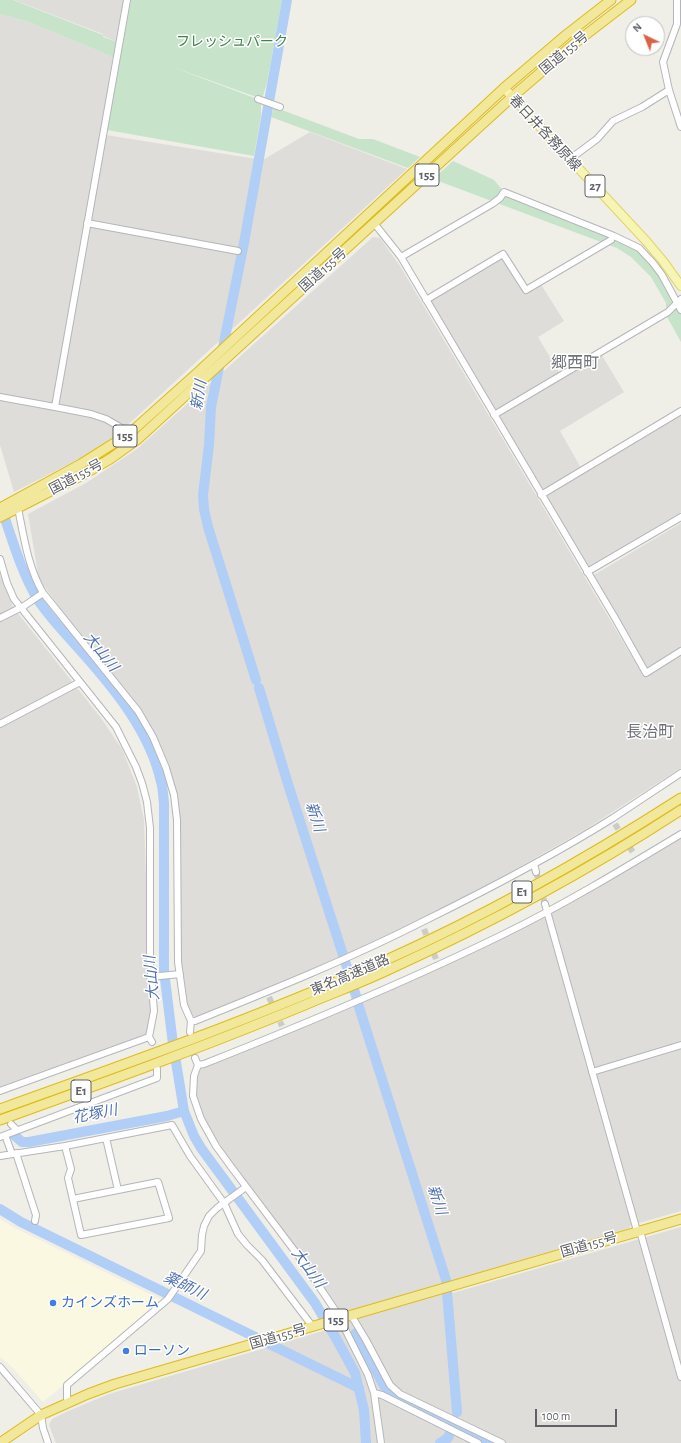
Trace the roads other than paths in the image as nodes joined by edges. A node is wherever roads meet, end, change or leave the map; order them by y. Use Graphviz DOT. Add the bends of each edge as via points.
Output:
graph roads {
  1 [pos="127,0"];
  2 [pos="611,0"];
  3 [pos="631,0"];
  4 [pos="676,0"];
  5 [pos="679,24"];
  6 [pos="504,88"];
  7 [pos="669,90"];
  8 [pos="512,97"];
  9 [pos="258,99"];
  10 [pos="280,107"];
  11 [pos="681,127"];
  12 [pos="570,159"];
  13 [pos="87,223"];
  14 [pos="374,223"];
  15 [pos="611,240"];
  16 [pos="238,251"];
  17 [pos="401,257"];
  18 [pos="681,286"];
  19 [pos="426,300"];
  20 [pos="679,301"];
  21 [pos="681,310"];
  22 [pos="0,397"];
  23 [pos="55,407"];
  24 [pos="681,412"];
  25 [pos="494,415"];
  26 [pos="130,433"];
  27 [pos="138,438"];
  28 [pos="542,494"];
  29 [pos="17,504"];
  30 [pos="0,508"];
  31 [pos="0,517"];
  32 [pos="681,518"];
  33 [pos="0,559"];
  34 [pos="587,572"];
  35 [pos="42,594"];
  36 [pos="22,607"];
  37 [pos="0,618"];
  38 [pos="681,650"];
  39 [pos="80,682"];
  40 [pos="0,724"];
  41 [pos="681,773"];
  42 [pos="681,798"];
  43 [pos="681,810"];
  44 [pos="681,834"];
  45 [pos="634,854"];
  46 [pos="638,860"];
  47 [pos="534,864"];
  48 [pos="536,872"];
  49 [pos="545,904"];
  50 [pos="548,911"];
  51 [pos="420,923"];
  52 [pos="424,929"];
  53 [pos="179,974"];
  54 [pos="152,977"];
  55 [pos="191,1021"];
  56 [pos="189,1036"];
  57 [pos="681,1045"];
  58 [pos="193,1054"];
  59 [pos="198,1065"];
  60 [pos="157,1069"];
  61 [pos="592,1072"];
  62 [pos="0,1091"];
  63 [pos="0,1109"];
  64 [pos="0,1120"];
  65 [pos="11,1124"];
  66 [pos="18,1130"];
  67 [pos="3,1136"];
  68 [pos="106,1138"];
  69 [pos="65,1146"];
  70 [pos="14,1153"];
  71 [pos="0,1156"];
  72 [pos="244,1189"];
  73 [pos="118,1190"];
  74 [pos="73,1199"];
  75 [pos="225,1202"];
  76 [pos="681,1219"];
  77 [pos="35,1221"];
  78 [pos="638,1231"];
  79 [pos="351,1315"];
  80 [pos="340,1319"];
  81 [pos="313,1327"];
  82 [pos="0,1367"];
  83 [pos="681,1377"];
  84 [pos="374,1393"];
  85 [pos="67,1403"];
  86 [pos="41,1415"];
  87 [pos="0,1443"];
  88 [pos="48,1443"];
  89 [pos="381,1443"];
  90 [pos="478,1443"];
  91 [pos="502,1443"];
  1 -- 13 [label="street"];
  2 -- 6 [label="highway, 国道155号 / 155"];
  3 -- 8 [label="highway, 国道155号 / 155" via="574,43"];
  4 -- 5 [label="street"];
  5 -- 7 [label="street" via="663,62"];
  6 -- 8 [label="main road, 春日井各務原線 / 27"];
  6 -- 26 [label="highway, 国道155号 / 155"];
  7 -- 11 [label="street"];
  7 -- 12 [label="street" via="613,121 597,139"];
  8 -- 12 [label="main road, 春日井各務原線 / 27"];
  8 -- 14 [label="highway, 国道155号 / 155"];
  9 -- 10 [label="street"];
  12 -- 18 [label="main road, 春日井各務原線 / 27" via="647,242"];
  13 -- 16 [label="street"];
  13 -- 23 [label="street"];
  14 -- 17 [label="street"];
  14 -- 27 [label="highway, 国道155号 / 155"];
  15 -- 19 [label="street" via="526,290 503,254"];
  17 -- 19 [label="street"];
  17 -- 20 [label="street" via="492,204 504,192 640,248"];
  19 -- 25 [label="street"];
  20 -- 21 [label="street"];
  20 -- 25 [label="street" via="668,312"];
  22 -- 23 [label="street"];
  23 -- 26 [label="street" via="106,418"];
  24 -- 28 [label="street"];
  25 -- 28 [label="street"];
  26 -- 27 [label="street"];
  26 -- 29 [label="highway, 国道155号 / 155"];
  27 -- 29 [label="highway, 国道155号 / 155" via="86,473"];
  28 -- 34 [label="street"];
  29 -- 30 [label="highway, 国道155号 / 155"];
  29 -- 31 [label="highway, 国道155号 / 155"];
  29 -- 35 [label="street" via="29,561"];
  32 -- 34 [label="street"];
  33 -- 36 [label="street" via="14,599"];
  34 -- 38 [label="street" via="646,673"];
  35 -- 36 [label="street"];
  35 -- 53 [label="street" via="138,711 166,768 174,794 177,820"];
  36 -- 37 [label="street"];
  36 -- 39 [label="street"];
  39 -- 40 [label="street"];
  39 -- 54 [label="street" via="124,742 136,767 147,802 150,828"];
  41 -- 47 [label="street" via="614,821"];
  42 -- 56 [label="highway, 東名高速道路 / E1" via="596,851 447,931 342,979 231,1024"];
  43 -- 58 [label="highway, 東名高速道路 / E1" via="602,859 506,913 360,982"];
  44 -- 46 [label="street"];
  45 -- 46 [label="street"];
  46 -- 50 [label="street"];
  47 -- 48 [label="street"];
  47 -- 51 [label="street"];
  49 -- 50 [label="street"];
  50 -- 59 [label="street" via="505,934 438,962 352,1004 283,1029"];
  50 -- 61 [label="street"];
  51 -- 52 [label="street"];
  51 -- 55 [label="street" via="268,994"];
  53 -- 54 [label="street"];
  53 -- 55 [label="street" via="184,1005"];
  54 -- 62 [label="street" via="154,1011 150,1039"];
  55 -- 56 [label="street"];
  56 -- 63 [label="highway, 東名高速道路 / E1" via="161,1051"];
  57 -- 61 [label="street"];
  58 -- 59 [label="street"];
  58 -- 64 [label="highway, 東名高速道路 / E1" via="162,1061"];
  59 -- 72 [label="street" via="194,1076 193,1096 201,1119"];
  60 -- 66 [label="street" via="157,1078"];
  61 -- 78 [label="street"];
  65 -- 66 [label="street"];
  66 -- 67 [label="street"];
  67 -- 70 [label="street"];
  68 -- 69 [label="street"];
  68 -- 73 [label="street"];
  68 -- 75 [label="street" via="172,1125 190,1156"];
  69 -- 70 [label="street"];
  69 -- 74 [label="street" via="71,1169 68,1178"];
  70 -- 71 [label="street"];
  70 -- 77 [label="street" via="36,1215"];
  72 -- 75 [label="street"];
  72 -- 80 [label="street" via="300,1258"];
  73 -- 74 [label="street"];
  73 -- 74 [label="street" via="158,1182 169,1218 81,1235"];
  75 -- 81 [label="street" via="238,1234 262,1260"];
  75 -- 85 [label="street" via="209,1216 202,1235 202,1251 168,1300 67,1385"];
  76 -- 78 [label="highway, 国道155号 / 155"];
  78 -- 79 [label="highway, 国道155号 / 155"];
  78 -- 83 [label="street"];
  79 -- 80 [label="highway, 国道155号 / 155"];
  79 -- 91 [label="street" via="390,1385 400,1394"];
  80 -- 81 [label="highway, 国道155号 / 155"];
  80 -- 84 [label="street" via="368,1375"];
  81 -- 85 [label="highway, 国道155号 / 155" via="115,1384"];
  82 -- 86 [label="street"];
  84 -- 89 [label="street"];
  84 -- 90 [label="street"];
  85 -- 86 [label="highway, 国道155号 / 155"];
  86 -- 87 [label="highway, 国道155号 / 155"];
  86 -- 88 [label="street"];
}
